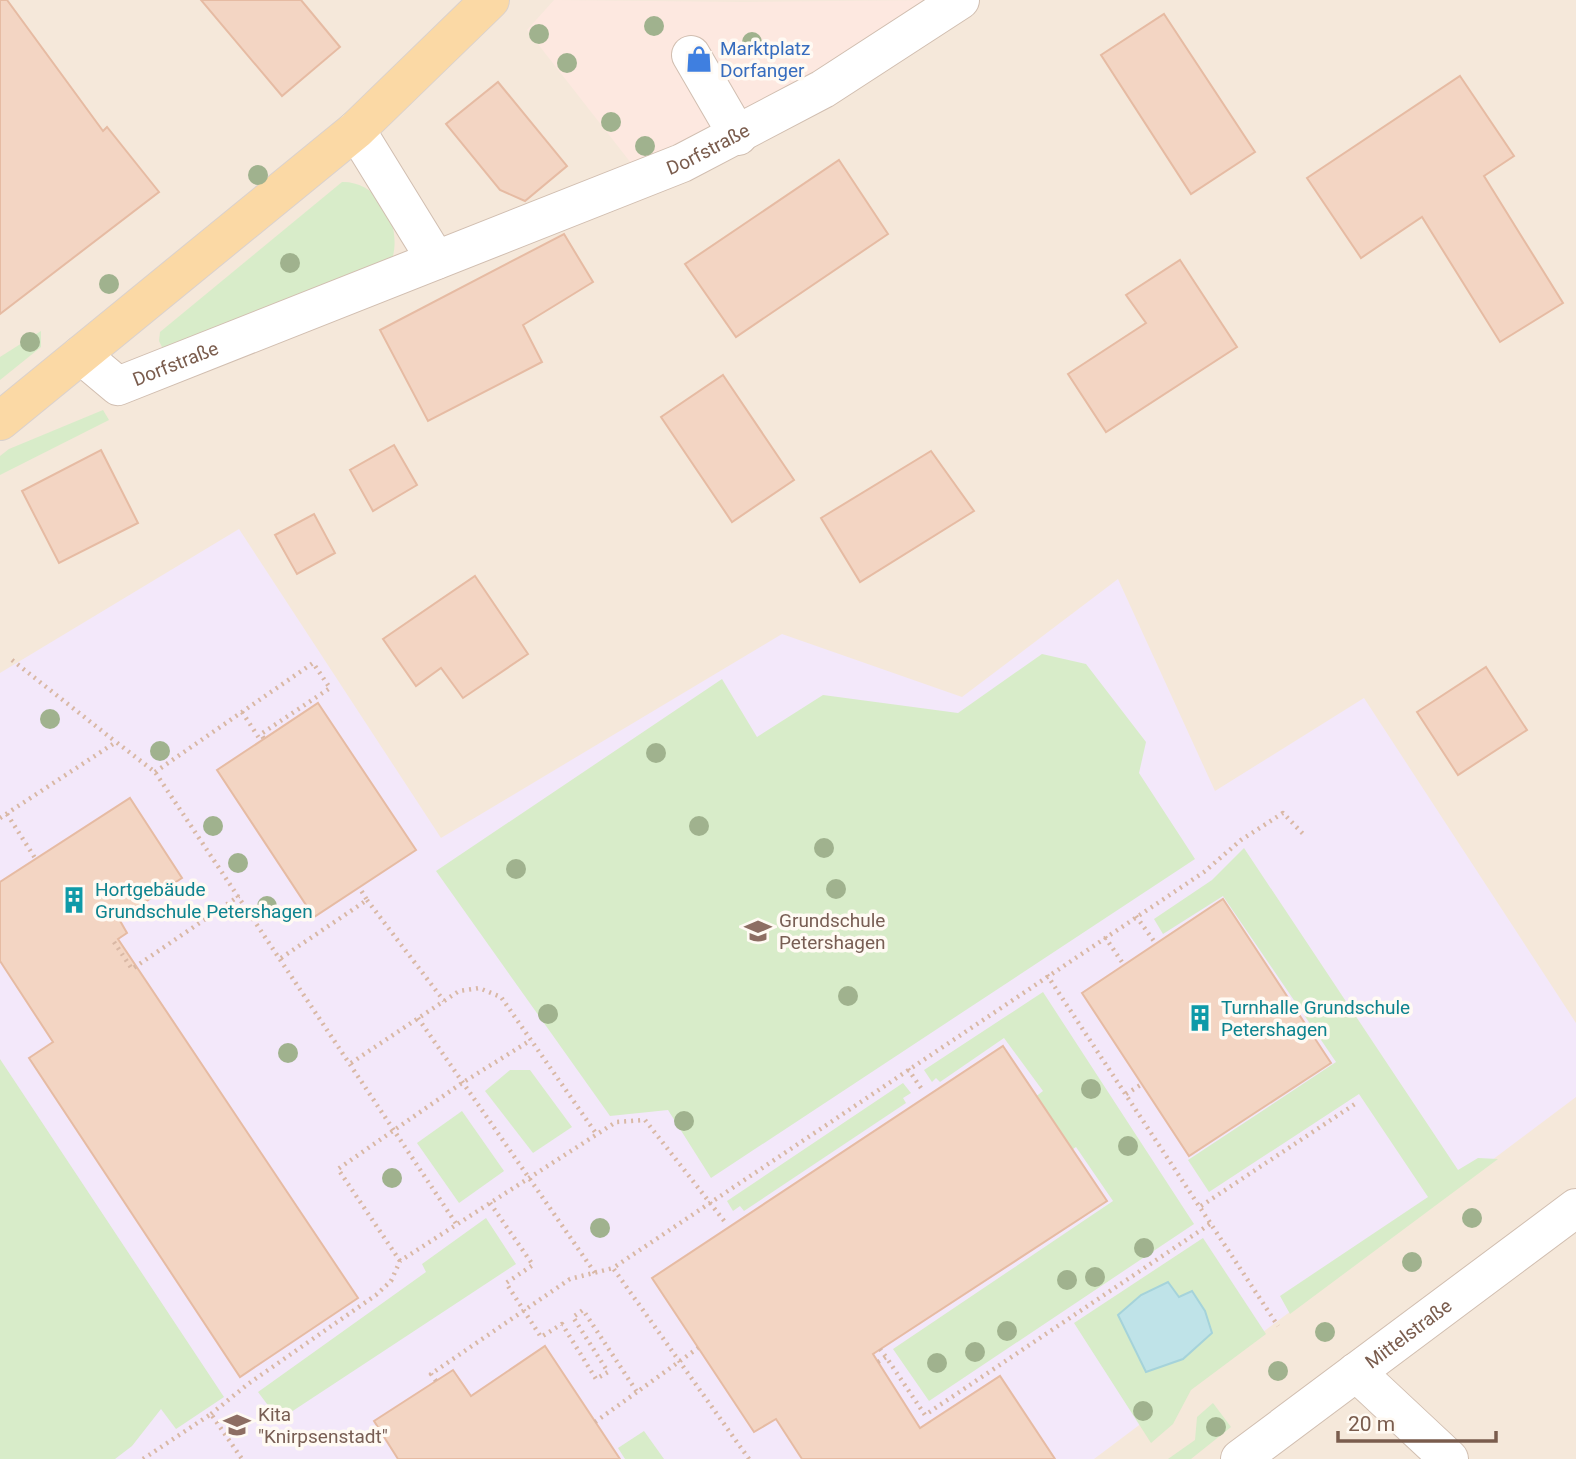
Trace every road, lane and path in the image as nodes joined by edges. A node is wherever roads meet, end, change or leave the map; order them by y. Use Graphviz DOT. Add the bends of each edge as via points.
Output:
graph roads {
  1 [pos="490,0"];
  2 [pos="960,0"];
  3 [pos="691,55"];
  4 [pos="356,130"];
  5 [pos="737,136"];
  6 [pos="436,260"];
  7 [pos="81,355"];
  8 [pos="0,421"];
  9 [pos="12,660"];
  10 [pos="242,712"];
  11 [pos="116,742"];
  12 [pos="155,772"];
  13 [pos="7,814"];
  14 [pos="0,818"];
  15 [pos="1306,837"];
  16 [pos="35,858"];
  17 [pos="359,887"];
  18 [pos="239,897"];
  19 [pos="367,900"];
  20 [pos="1136,916"];
  21 [pos="1105,937"];
  22 [pos="114,942"];
  23 [pos="1156,944"];
  24 [pos="281,958"];
  25 [pos="1124,965"];
  26 [pos="1047,975"];
  27 [pos="444,1001"];
  28 [pos="418,1018"];
  29 [pos="531,1040"];
  30 [pos="351,1063"];
  31 [pos="908,1069"];
  32 [pos="461,1083"];
  33 [pos="1142,1084"];
  34 [pos="923,1091"];
  35 [pos="1126,1094"];
  36 [pos="1358,1102"];
  37 [pos="396,1129"];
  38 [pos="595,1132"];
  39 [pos="528,1176"];
  40 [pos="711,1202"];
  41 [pos="490,1203"];
  42 [pos="1201,1206"];
  43 [pos="1576,1208"];
  44 [pos="725,1222"];
  45 [pos="1213,1222"];
  46 [pos="457,1225"];
  47 [pos="400,1261"];
  48 [pos="613,1268"];
  49 [pos="594,1273"];
  50 [pos="524,1310"];
  51 [pos="1278,1326"];
  52 [pos="698,1348"];
  53 [pos="880,1349"];
  54 [pos="886,1357"];
  55 [pos="680,1361"];
  56 [pos="878,1362"];
  57 [pos="1356,1371"];
  58 [pos="436,1381"];
  59 [pos="637,1392"];
  60 [pos="211,1414"];
  61 [pos="595,1422"];
  62 [pos="144,1459"];
  63 [pos="242,1459"];
  64 [pos="749,1459"];
  65 [pos="1240,1459"];
  66 [pos="1449,1459"];
  1 -- 4 [label="main road"];
  2 -- 5 [label="street, Dorfstraße" via="823,89"];
  3 -- 5 [label="street"];
  4 -- 6 [label="street"];
  4 -- 7 [label="main road"];
  5 -- 6 [label="street, Dorfstraße"];
  6 -- 7 [label="street, Dorfstraße" via="118,386"];
  7 -- 8 [label="main road"];
  9 -- 11 [label="path"];
  10 -- 10 [label="path" via="313,663 330,688 261,734 262,740"];
  10 -- 12 [label="path"];
  11 -- 12 [label="path"];
  11 -- 13 [label="path"];
  12 -- 18 [label="path"];
  13 -- 14 [label="path"];
  13 -- 16 [label="path"];
  15 -- 20 [label="path" via="1283,813 1241,840 1205,872"];
  17 -- 19 [label="path"];
  18 -- 22 [label="path" via="132,969"];
  18 -- 24 [label="path"];
  19 -- 24 [label="path"];
  19 -- 27 [label="path"];
  20 -- 21 [label="path"];
  20 -- 23 [label="path"];
  21 -- 25 [label="path"];
  21 -- 26 [label="path"];
  24 -- 30 [label="path"];
  26 -- 31 [label="path"];
  26 -- 35 [label="path"];
  27 -- 28 [label="path"];
  27 -- 29 [label="path" via="459,991 479,988 501,997"];
  28 -- 30 [label="path"];
  28 -- 32 [label="path"];
  29 -- 32 [label="path"];
  29 -- 38 [label="path"];
  30 -- 37 [label="path"];
  31 -- 34 [label="path"];
  31 -- 40 [label="path"];
  32 -- 37 [label="path"];
  32 -- 39 [label="path"];
  33 -- 35 [label="path"];
  35 -- 42 [label="path"];
  36 -- 42 [label="path"];
  37 -- 46 [label="path"];
  37 -- 47 [label="path" via="338,1169"];
  38 -- 39 [label="path"];
  38 -- 40 [label="path" via="616,1122 645,1120"];
  39 -- 41 [label="path"];
  39 -- 49 [label="path"];
  40 -- 44 [label="path"];
  40 -- 48 [label="path"];
  41 -- 46 [label="path"];
  41 -- 50 [label="path" via="533,1265 506,1283"];
  42 -- 45 [label="path"];
  43 -- 57 [label="street, Mittelstraße"];
  45 -- 51 [label="path"];
  45 -- 54 [label="path" via="925,1415"];
  46 -- 47 [label="path"];
  47 -- 60 [label="path" via="391,1281 376,1296"];
  48 -- 49 [label="path"];
  48 -- 55 [label="path"];
  49 -- 50 [label="path" via="570,1279"];
  50 -- 58 [label="path" via="431,1374"];
  50 -- 59 [label="path" via="541,1337 562,1324 596,1379 608,1372 573,1317 583,1310"];
  52 -- 55 [label="path"];
  53 -- 54 [label="path"];
  54 -- 56 [label="path"];
  55 -- 59 [label="path"];
  55 -- 64 [label="path"];
  57 -- 65 [label="street, Mittelstraße"];
  57 -- 66 [label="street"];
  59 -- 61 [label="path"];
  60 -- 62 [label="path"];
  60 -- 63 [label="path"];
}
